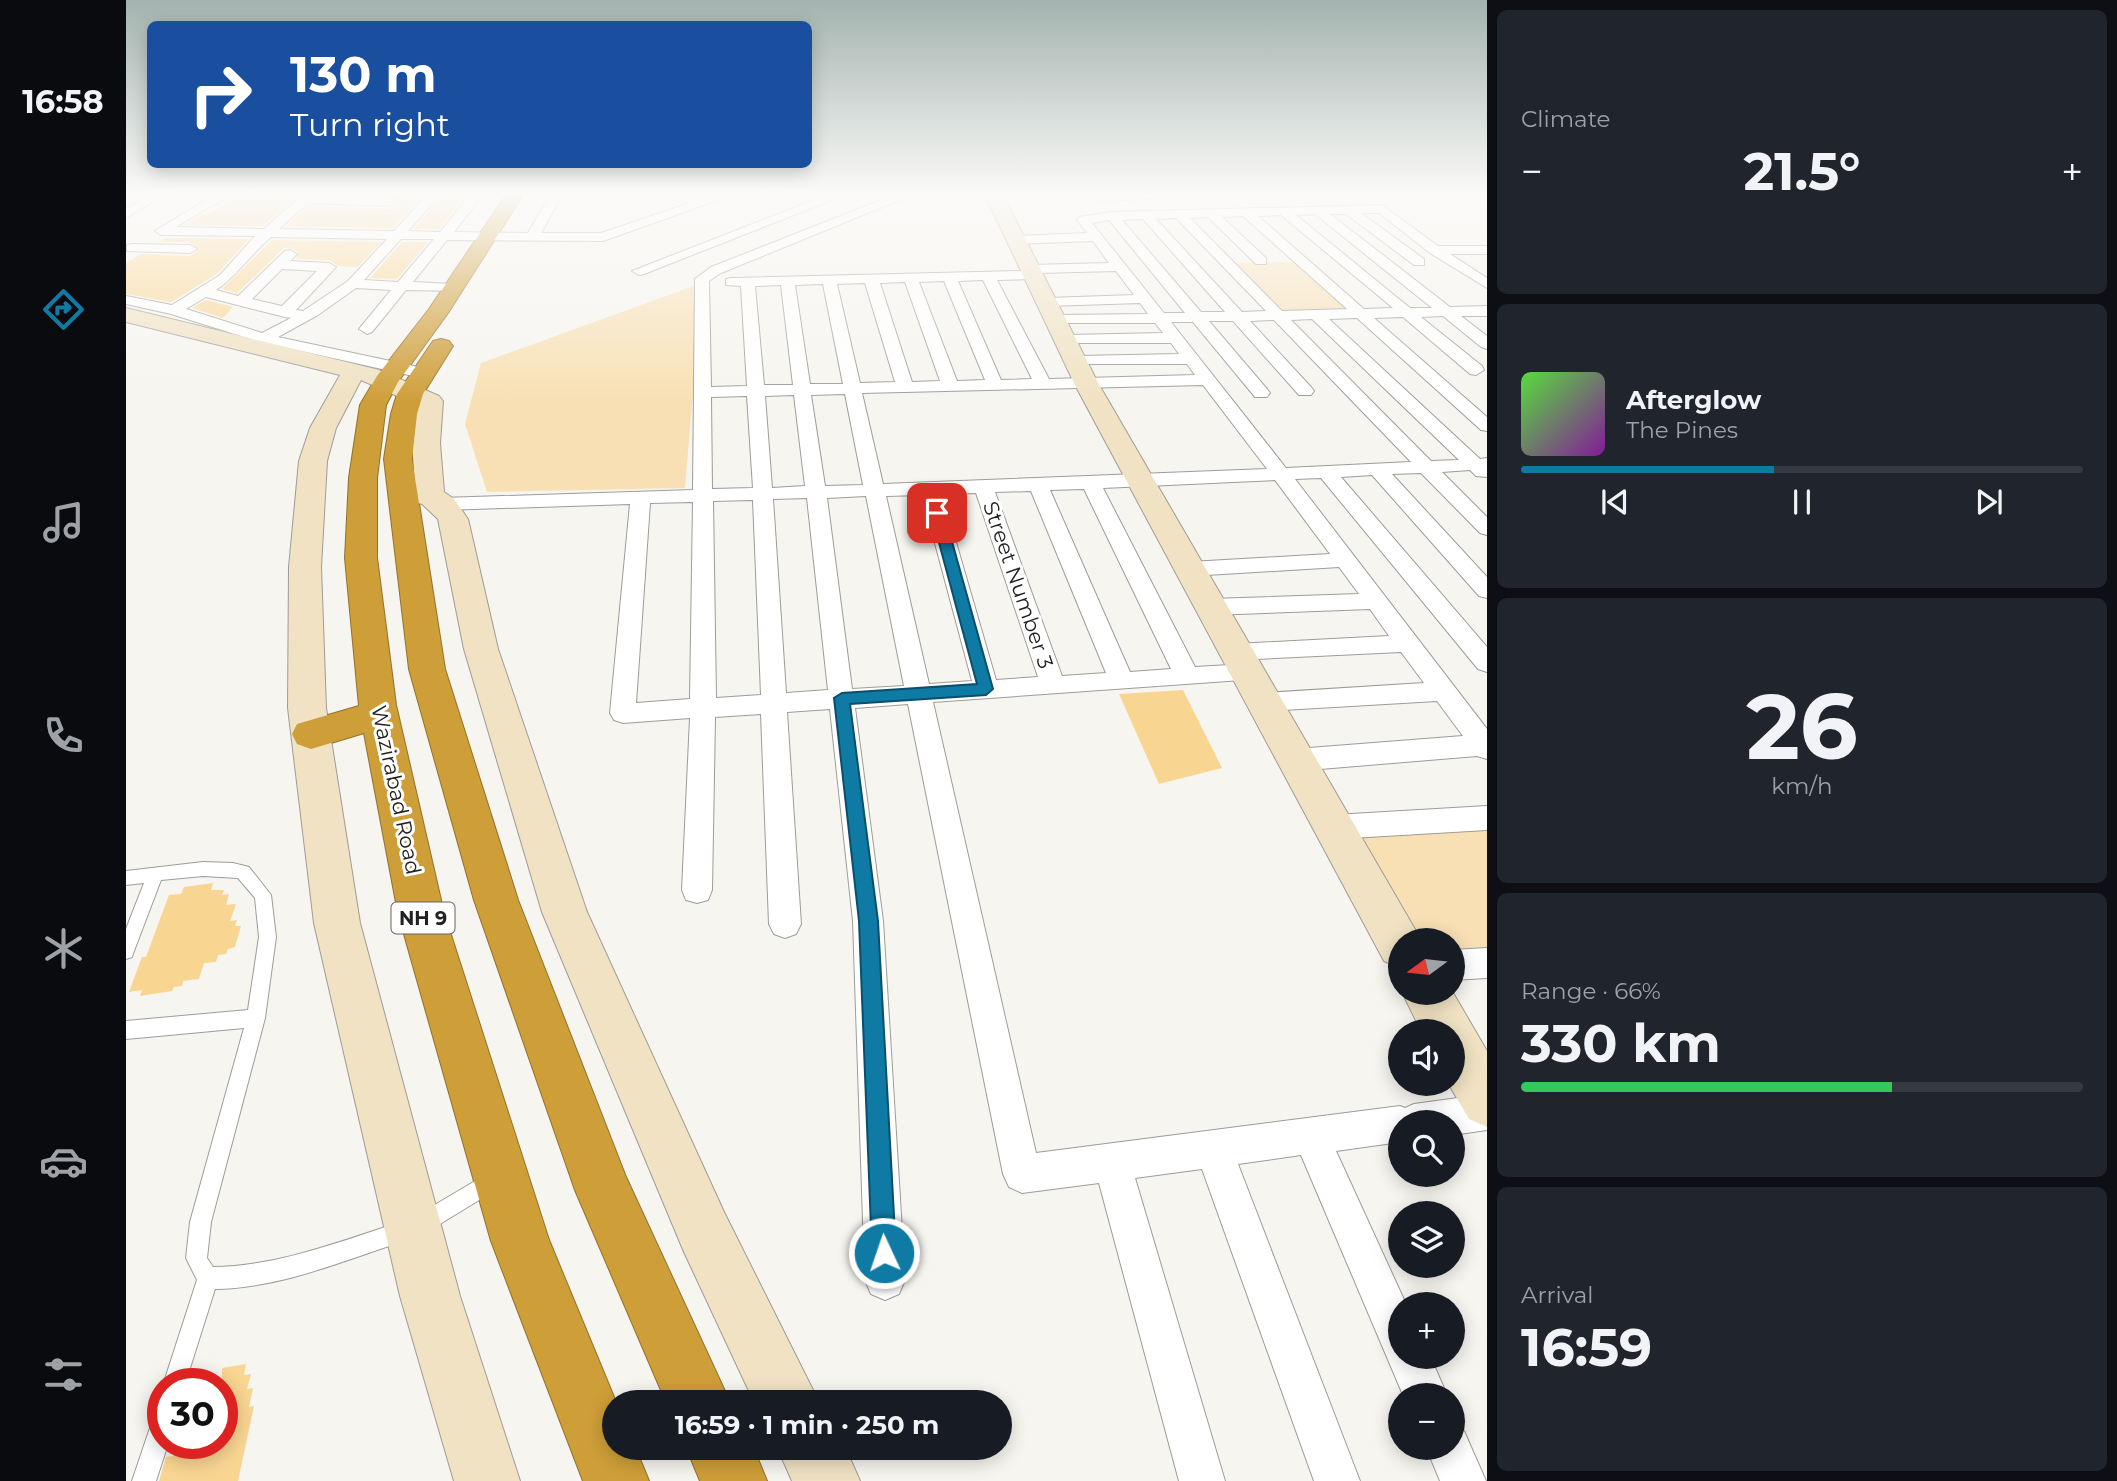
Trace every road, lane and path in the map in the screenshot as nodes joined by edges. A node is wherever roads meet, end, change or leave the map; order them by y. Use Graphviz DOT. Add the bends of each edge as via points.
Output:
graph roads {
  1 [pos="233,264"];
  2 [pos="371,264"];
  3 [pos="421,264"];
  4 [pos="473,264"];
  5 [pos="642,264"];
  6 [pos="657,264"];
  7 [pos="731,264"];
  8 [pos="1033,264"];
  9 [pos="1062,264"];
  10 [pos="1079,264"];
  11 [pos="1116,264"];
  12 [pos="1152,264"];
  13 [pos="1190,264"];
  14 [pos="1226,264"];
  15 [pos="1312,264"];
  16 [pos="1347,264"];
  17 [pos="1385,264"];
  18 [pos="1457,264"];
  19 [pos="278,265"];
  20 [pos="328,267"];
  21 [pos="1119,267"];
  22 [pos="367,268"];
  23 [pos="949,276"];
  24 [pos="988,276"];
  25 [pos="911,277"];
  26 [pos="871,278"];
  27 [pos="830,279"];
  28 [pos="787,280"];
  29 [pos="748,282"];
  30 [pos="1131,282"];
  31 [pos="702,283"];
  32 [pos="1104,283"];
  33 [pos="353,284"];
  34 [pos="1487,284"];
  35 [pos="403,287"];
  36 [pos="1047,290"];
  37 [pos="205,292"];
  38 [pos="1143,299"];
  39 [pos="126,300"];
  40 [pos="241,301"];
  41 [pos="454,306"];
  42 [pos="174,310"];
  43 [pos="285,312"];
  44 [pos="1446,312"];
  45 [pos="1486,312"];
  46 [pos="1406,313"];
  47 [pos="1316,314"];
  48 [pos="1361,314"];
  49 [pos="126,315"];
  50 [pos="1280,315"];
  51 [pos="1237,316"];
  52 [pos="305,317"];
  53 [pos="1197,317"];
  54 [pos="1158,318"];
  55 [pos="368,330"];
  56 [pos="263,338"];
  57 [pos="1173,338"];
  58 [pos="1487,344"];
  59 [pos="1189,359"];
  60 [pos="1482,370"];
  61 [pos="1425,371"];
  62 [pos="394,378"];
  63 [pos="1206,380"];
  64 [pos="1043,384"];
  65 [pos="995,385"];
  66 [pos="950,386"];
  67 [pos="905,387"];
  68 [pos="854,388"];
  69 [pos="802,390"];
  70 [pos="754,391"];
  71 [pos="1305,391"];
  72 [pos="702,392"];
  73 [pos="1261,393"];
  74 [pos="1487,426"];
  75 [pos="1425,467"];
  76 [pos="1483,468"];
  77 [pos="1377,469"];
  78 [pos="1327,472"];
  79 [pos="1280,474"];
  80 [pos="1142,481"];
  81 [pos="1091,483"];
  82 [pos="1038,485"];
  83 [pos="983,486"];
  84 [pos="930,488"];
  85 [pos="877,490"];
  86 [pos="407,491"];
  87 [pos="816,492"];
  88 [pos="763,494"];
  89 [pos="703,497"];
  90 [pos="640,499"];
  91 [pos="1487,529"];
  92 [pos="1345,560"];
  93 [pos="1190,569"];
  94 [pos="1487,591"];
  95 [pos="1376,601"];
  96 [pos="1211,607"];
  97 [pos="1407,643"];
  98 [pos="1487,663"];
  99 [pos="1187,676"];
  100 [pos="1249,676"];
  101 [pos="1121,680"];
  102 [pos="1053,684"];
  103 [pos="986,689"];
  104 [pos="1443,691"];
  105 [pos="917,694"];
  106 [pos="842,698"];
  107 [pos="772,703"];
  108 [pos="703,708"];
  109 [pos="379,714"];
  110 [pos="311,734"];
  111 [pos="1486,747"];
  112 [pos="1296,760"];
  113 [pos="1487,818"];
  114 [pos="1334,827"];
  115 [pos="155,874"];
  116 [pos="126,878"];
  117 [pos="697,890"];
  118 [pos="785,924"];
  119 [pos="1390,928"];
  120 [pos="126,951"];
  121 [pos="1487,963"];
  122 [pos="1465,964"];
  123 [pos="1434,1005"];
  124 [pos="256,1018"];
  125 [pos="126,1030"];
  126 [pos="1468,1059"];
  127 [pos="1487,1112"];
  128 [pos="1465,1115"];
  129 [pos="1388,1126"];
  130 [pos="1311,1136"];
  131 [pos="1214,1150"];
  132 [pos="1112,1163"];
  133 [pos="501,1176"];
  134 [pos="413,1228"];
  135 [pos="208,1278"];
  136 [pos="885,1280"];
  137 [pos="1388,1311"];
  138 [pos="179,1368"];
  139 [pos="693,1390"];
  140 [pos="782,1390"];
  141 [pos="151,1459"];
  142 [pos="725,1460"];
  143 [pos="816,1460"];
  144 [pos="1454,1460"];
  145 [pos="144,1481"];
  146 [pos="487,1481"];
  147 [pos="616,1481"];
  148 [pos="734,1481"];
  149 [pos="827,1481"];
  150 [pos="1202,1481"];
  151 [pos="1337,1481"];
  152 [pos="1463,1481"];
  1 -- 37 [label="street" via="225,278"];
  2 -- 22 [label="street"];
  3 -- 35 [label="street"];
  4 -- 41 [label="highway, Wazirabad Road / NH 9"];
  5 -- 6 [label="street" via="639,271"];
  7 -- 31 [label="street" via="707,274"];
  8 -- 36 [label="street"];
  9 -- 36 [label="street"];
  10 -- 36 [label="street"];
  11 -- 21 [label="street"];
  12 -- 53 [label="street"];
  13 -- 51 [label="street"];
  14 -- 50 [label="street"];
  15 -- 48 [label="street"];
  16 -- 46 [label="street"];
  17 -- 44 [label="street"];
  18 -- 34 [label="street"];
  19 -- 20 [label="street"];
  19 -- 40 [label="street"];
  20 -- 22 [label="street"];
  20 -- 43 [label="street"];
  21 -- 30 [label="street"];
  21 -- 36 [label="street"];
  22 -- 33 [label="street"];
  23 -- 24 [label="street"];
  23 -- 25 [label="street"];
  23 -- 65 [label="street"];
  24 -- 36 [label="street"];
  24 -- 64 [label="street"];
  25 -- 26 [label="street"];
  25 -- 66 [label="street"];
  26 -- 27 [label="street"];
  26 -- 67 [label="street"];
  27 -- 28 [label="street"];
  27 -- 68 [label="street"];
  28 -- 29 [label="street"];
  28 -- 69 [label="street"];
  29 -- 31 [label="street"];
  29 -- 70 [label="street"];
  30 -- 32 [label="street"];
  30 -- 38 [label="street"];
  31 -- 72 [label="street"];
  33 -- 35 [label="street"];
  33 -- 52 [label="street"];
  35 -- 41 [label="street"];
  35 -- 55 [label="street"];
  36 -- 38 [label="street"];
  36 -- 54 [label="street"];
  36 -- 57 [label="street"];
  36 -- 59 [label="street"];
  36 -- 63 [label="street"];
  36 -- 64 [label="street"];
  36 -- 80 [label="street"];
  37 -- 40 [label="street"];
  37 -- 42 [label="street"];
  38 -- 54 [label="street"];
  39 -- 42 [label="street"];
  40 -- 43 [label="street"];
  41 -- 62 [label="highway, Wazirabad Road / NH 9"];
  42 -- 56 [label="street"];
  43 -- 52 [label="street"];
  44 -- 45 [label="street"];
  44 -- 46 [label="street"];
  44 -- 58 [label="street"];
  46 -- 48 [label="street"];
  46 -- 60 [label="street"];
  47 -- 48 [label="street"];
  47 -- 50 [label="street"];
  47 -- 76 [label="street"];
  48 -- 61 [label="street"];
  49 -- 62 [label="street"];
  50 -- 51 [label="street"];
  50 -- 75 [label="street"];
  51 -- 53 [label="street"];
  51 -- 71 [label="street"];
  52 -- 56 [label="street"];
  53 -- 54 [label="street"];
  53 -- 73 [label="street"];
  54 -- 57 [label="street"];
  56 -- 62 [label="street"];
  57 -- 59 [label="street"];
  59 -- 63 [label="street"];
  60 -- 61 [label="street"];
  61 -- 74 [label="street"];
  62 -- 86 [label="highway, Wazirabad Road / NH 9" via="373,405"];
  62 -- 86 [label="street" via="430,401 426,443"];
  62 -- 110 [label="street" via="323,428 313,461 305,568"];
  63 -- 79 [label="street"];
  64 -- 65 [label="street"];
  65 -- 66 [label="street"];
  66 -- 67 [label="street"];
  67 -- 68 [label="street"];
  68 -- 69 [label="street"];
  68 -- 85 [label="street"];
  69 -- 70 [label="street"];
  69 -- 87 [label="street"];
  70 -- 72 [label="street"];
  70 -- 88 [label="street"];
  72 -- 89 [label="street"];
  75 -- 76 [label="street"];
  75 -- 77 [label="street"];
  75 -- 91 [label="street"];
  77 -- 78 [label="street"];
  77 -- 94 [label="street"];
  78 -- 79 [label="street"];
  78 -- 98 [label="street"];
  79 -- 80 [label="street"];
  79 -- 92 [label="street"];
  80 -- 81 [label="street"];
  80 -- 93 [label="street"];
  81 -- 82 [label="street"];
  81 -- 99 [label="street"];
  82 -- 83 [label="street"];
  82 -- 101 [label="street"];
  83 -- 84 [label="street"];
  83 -- 102 [label="street, Street Number 3"];
  84 -- 85 [label="street"];
  84 -- 103 [label="street"];
  85 -- 87 [label="street"];
  85 -- 105 [label="street"];
  86 -- 90 [label="street"];
  86 -- 109 [label="highway, Wazirabad Road / NH 9" via="361,558"];
  86 -- 139 [label="highway, Wazirabad Road / NH 9" via="427,669 496,900 603,1190"];
  86 -- 140 [label="street" via="453,519 481,649 565,912 704,1232"];
  87 -- 88 [label="street"];
  87 -- 106 [label="street"];
  88 -- 89 [label="street"];
  88 -- 107 [label="street"];
  89 -- 90 [label="street"];
  89 -- 108 [label="street"];
  90 -- 108 [label="street" via="623,713"];
  92 -- 93 [label="street"];
  92 -- 95 [label="street"];
  93 -- 96 [label="street"];
  95 -- 96 [label="street"];
  95 -- 97 [label="street"];
  96 -- 100 [label="street"];
  97 -- 100 [label="street"];
  97 -- 104 [label="street"];
  99 -- 100 [label="street"];
  99 -- 101 [label="street"];
  100 -- 104 [label="street"];
  100 -- 112 [label="street"];
  101 -- 102 [label="street"];
  102 -- 103 [label="street"];
  103 -- 105 [label="street"];
  104 -- 111 [label="street"];
  105 -- 106 [label="street"];
  105 -- 132 [label="street" via="1022,1174"];
  106 -- 107 [label="street"];
  106 -- 136 [label="street" via="868,921"];
  107 -- 108 [label="street"];
  107 -- 118 [label="street"];
  108 -- 117 [label="street"];
  109 -- 110 [label="highway"];
  109 -- 133 [label="highway, Wazirabad Road / NH 9" via="421,913"];
  110 -- 134 [label="street" via="337,923"];
  111 -- 112 [label="street"];
  112 -- 114 [label="street"];
  113 -- 114 [label="street"];
  114 -- 119 [label="street"];
  115 -- 116 [label="lane"];
  115 -- 120 [label="lane"];
  115 -- 124 [label="lane" via="228,870 243,872 256,883 267,916 267,939"];
  121 -- 122 [label="street"];
  123 -- 126 [label="street"];
  124 -- 125 [label="lane"];
  124 -- 135 [label="lane" via="201,1220 196,1258"];
  127 -- 128 [label="street"];
  129 -- 130 [label="street"];
  130 -- 131 [label="street"];
  130 -- 137 [label="street"];
  131 -- 132 [label="street"];
  131 -- 151 [label="street"];
  132 -- 150 [label="street"];
  133 -- 134 [label="lane"];
  133 -- 147 [label="highway, Wazirabad Road / NH 9" via="520,1241"];
  134 -- 135 [label="lane" via="286,1267 231,1279"];
  134 -- 146 [label="street"];
  135 -- 138 [label="lane"];
  141 -- 145 [label="lane"];
  142 -- 148 [label="highway"];
  143 -- 149 [label="street"];
  144 -- 152 [label="street"];
}
